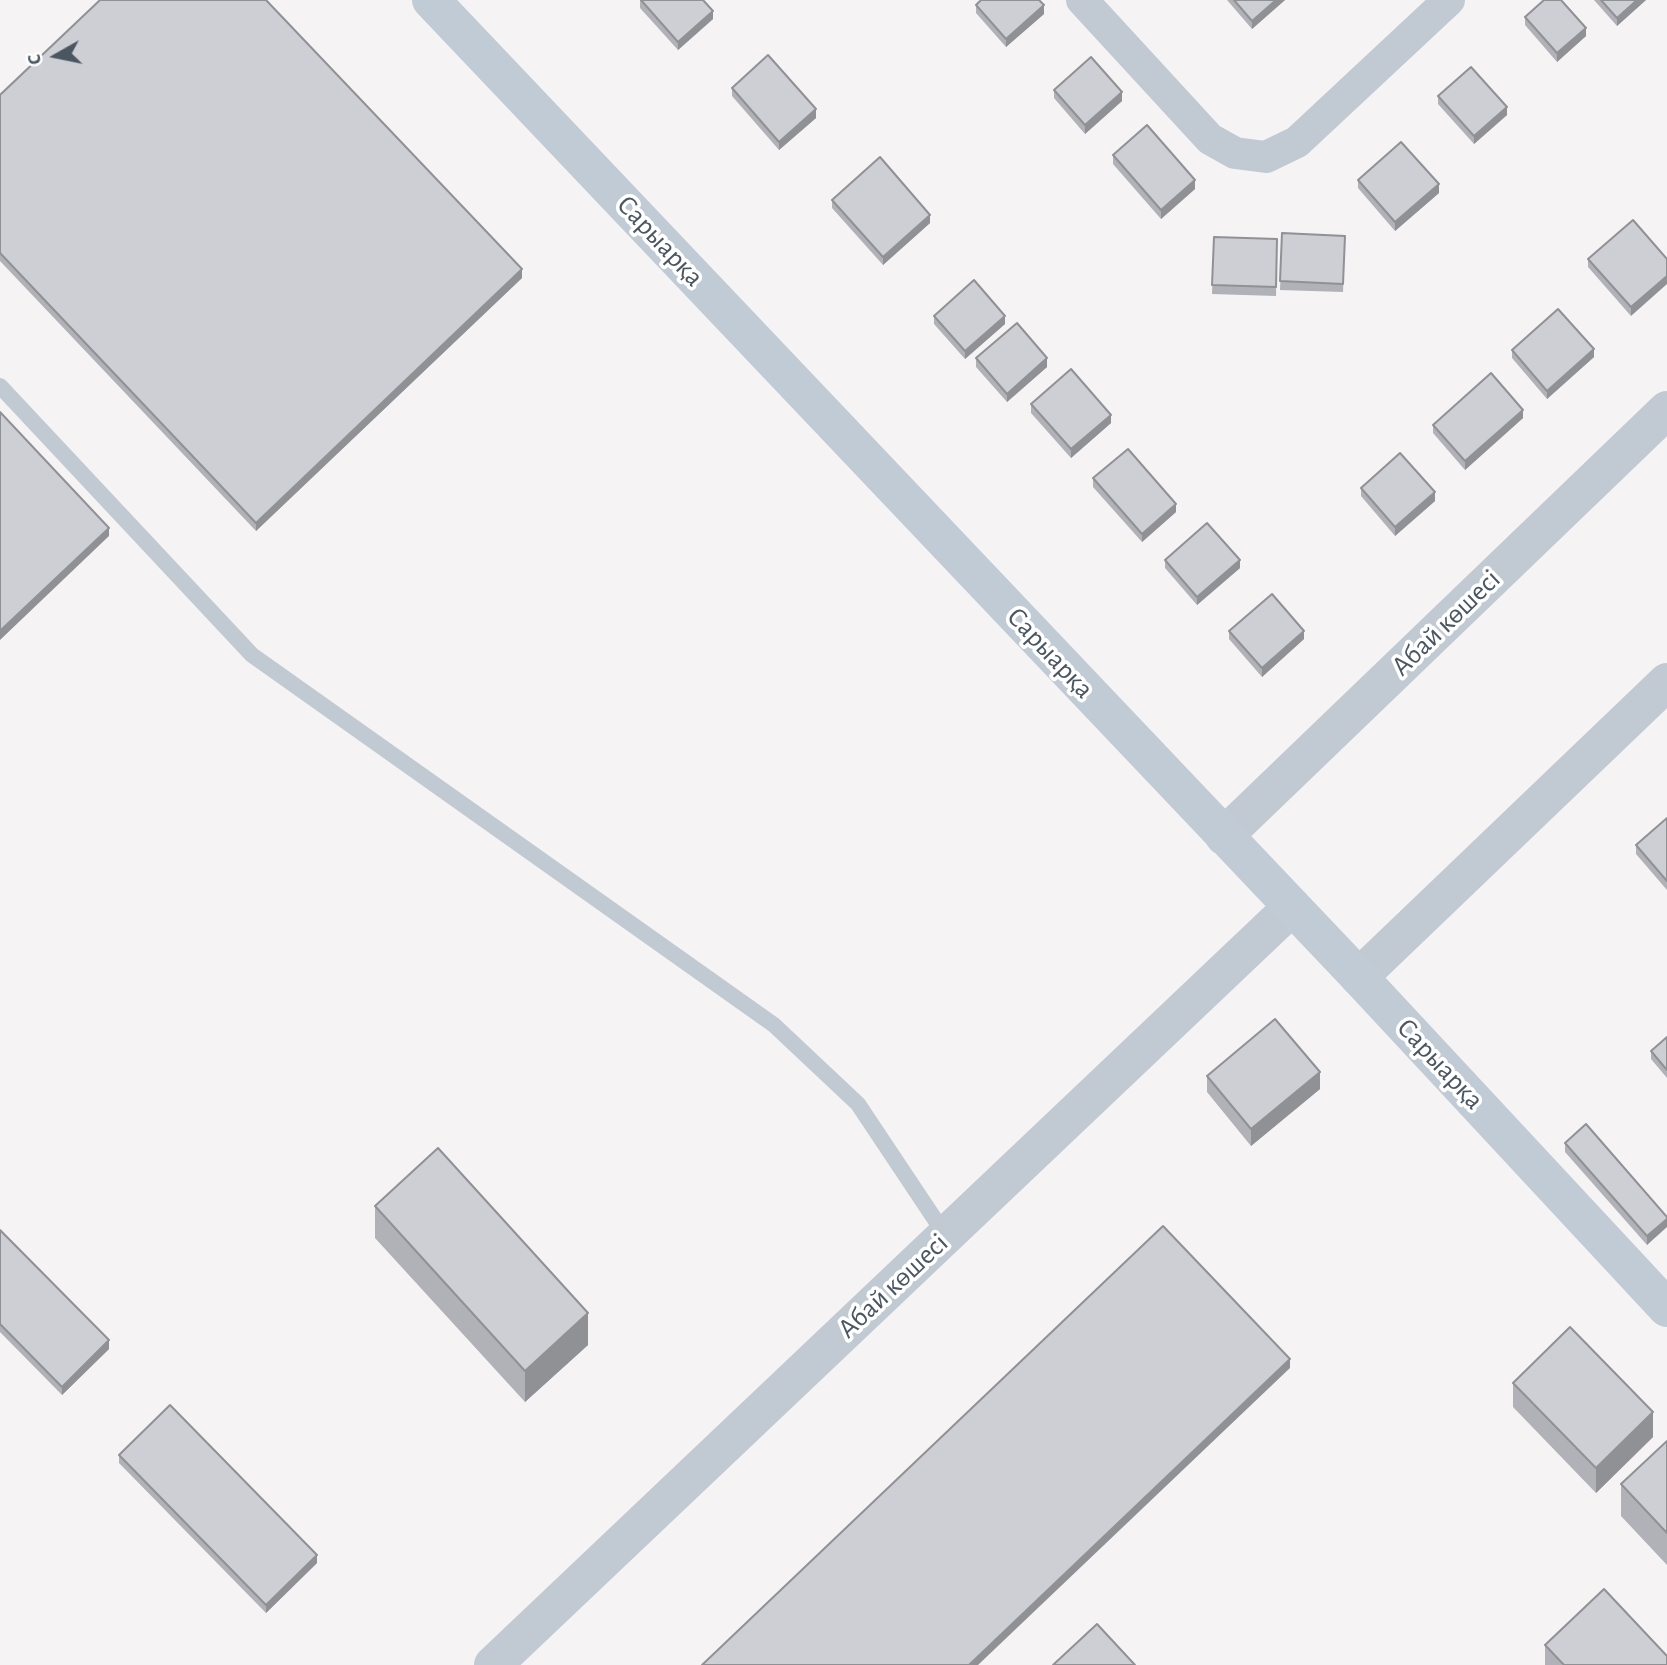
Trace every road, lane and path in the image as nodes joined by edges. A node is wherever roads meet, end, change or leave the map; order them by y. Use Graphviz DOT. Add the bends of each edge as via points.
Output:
graph roads {
  1 [pos="431,0"];
  2 [pos="1082,0"];
  3 [pos="1449,0"];
  4 [pos="0,386"];
  5 [pos="1667,410"];
  6 [pos="1667,682"];
  7 [pos="1224,836"];
  8 [pos="1292,907"];
  9 [pos="1359,977"];
  10 [pos="946,1236"];
  11 [pos="1667,1308"];
  12 [pos="493,1665"];
  1 -- 7 [label="main road, Сарыарқа"];
  2 -- 3 [label="street" via="1210,139 1235,153 1266,157 1297,142"];
  4 -- 10 [label="lane" via="252,655 774,1025 858,1104"];
  5 -- 7 [label="street, Абай көшесі"];
  6 -- 9 [label="street"];
  7 -- 8 [label="main road, Сарыарқа"];
  8 -- 9 [label="main road, Сарыарқа"];
  8 -- 10 [label="street, Абай көшесі"];
  9 -- 11 [label="main road, Сарыарқа"];
  10 -- 12 [label="street, Абай көшесі"];
}
